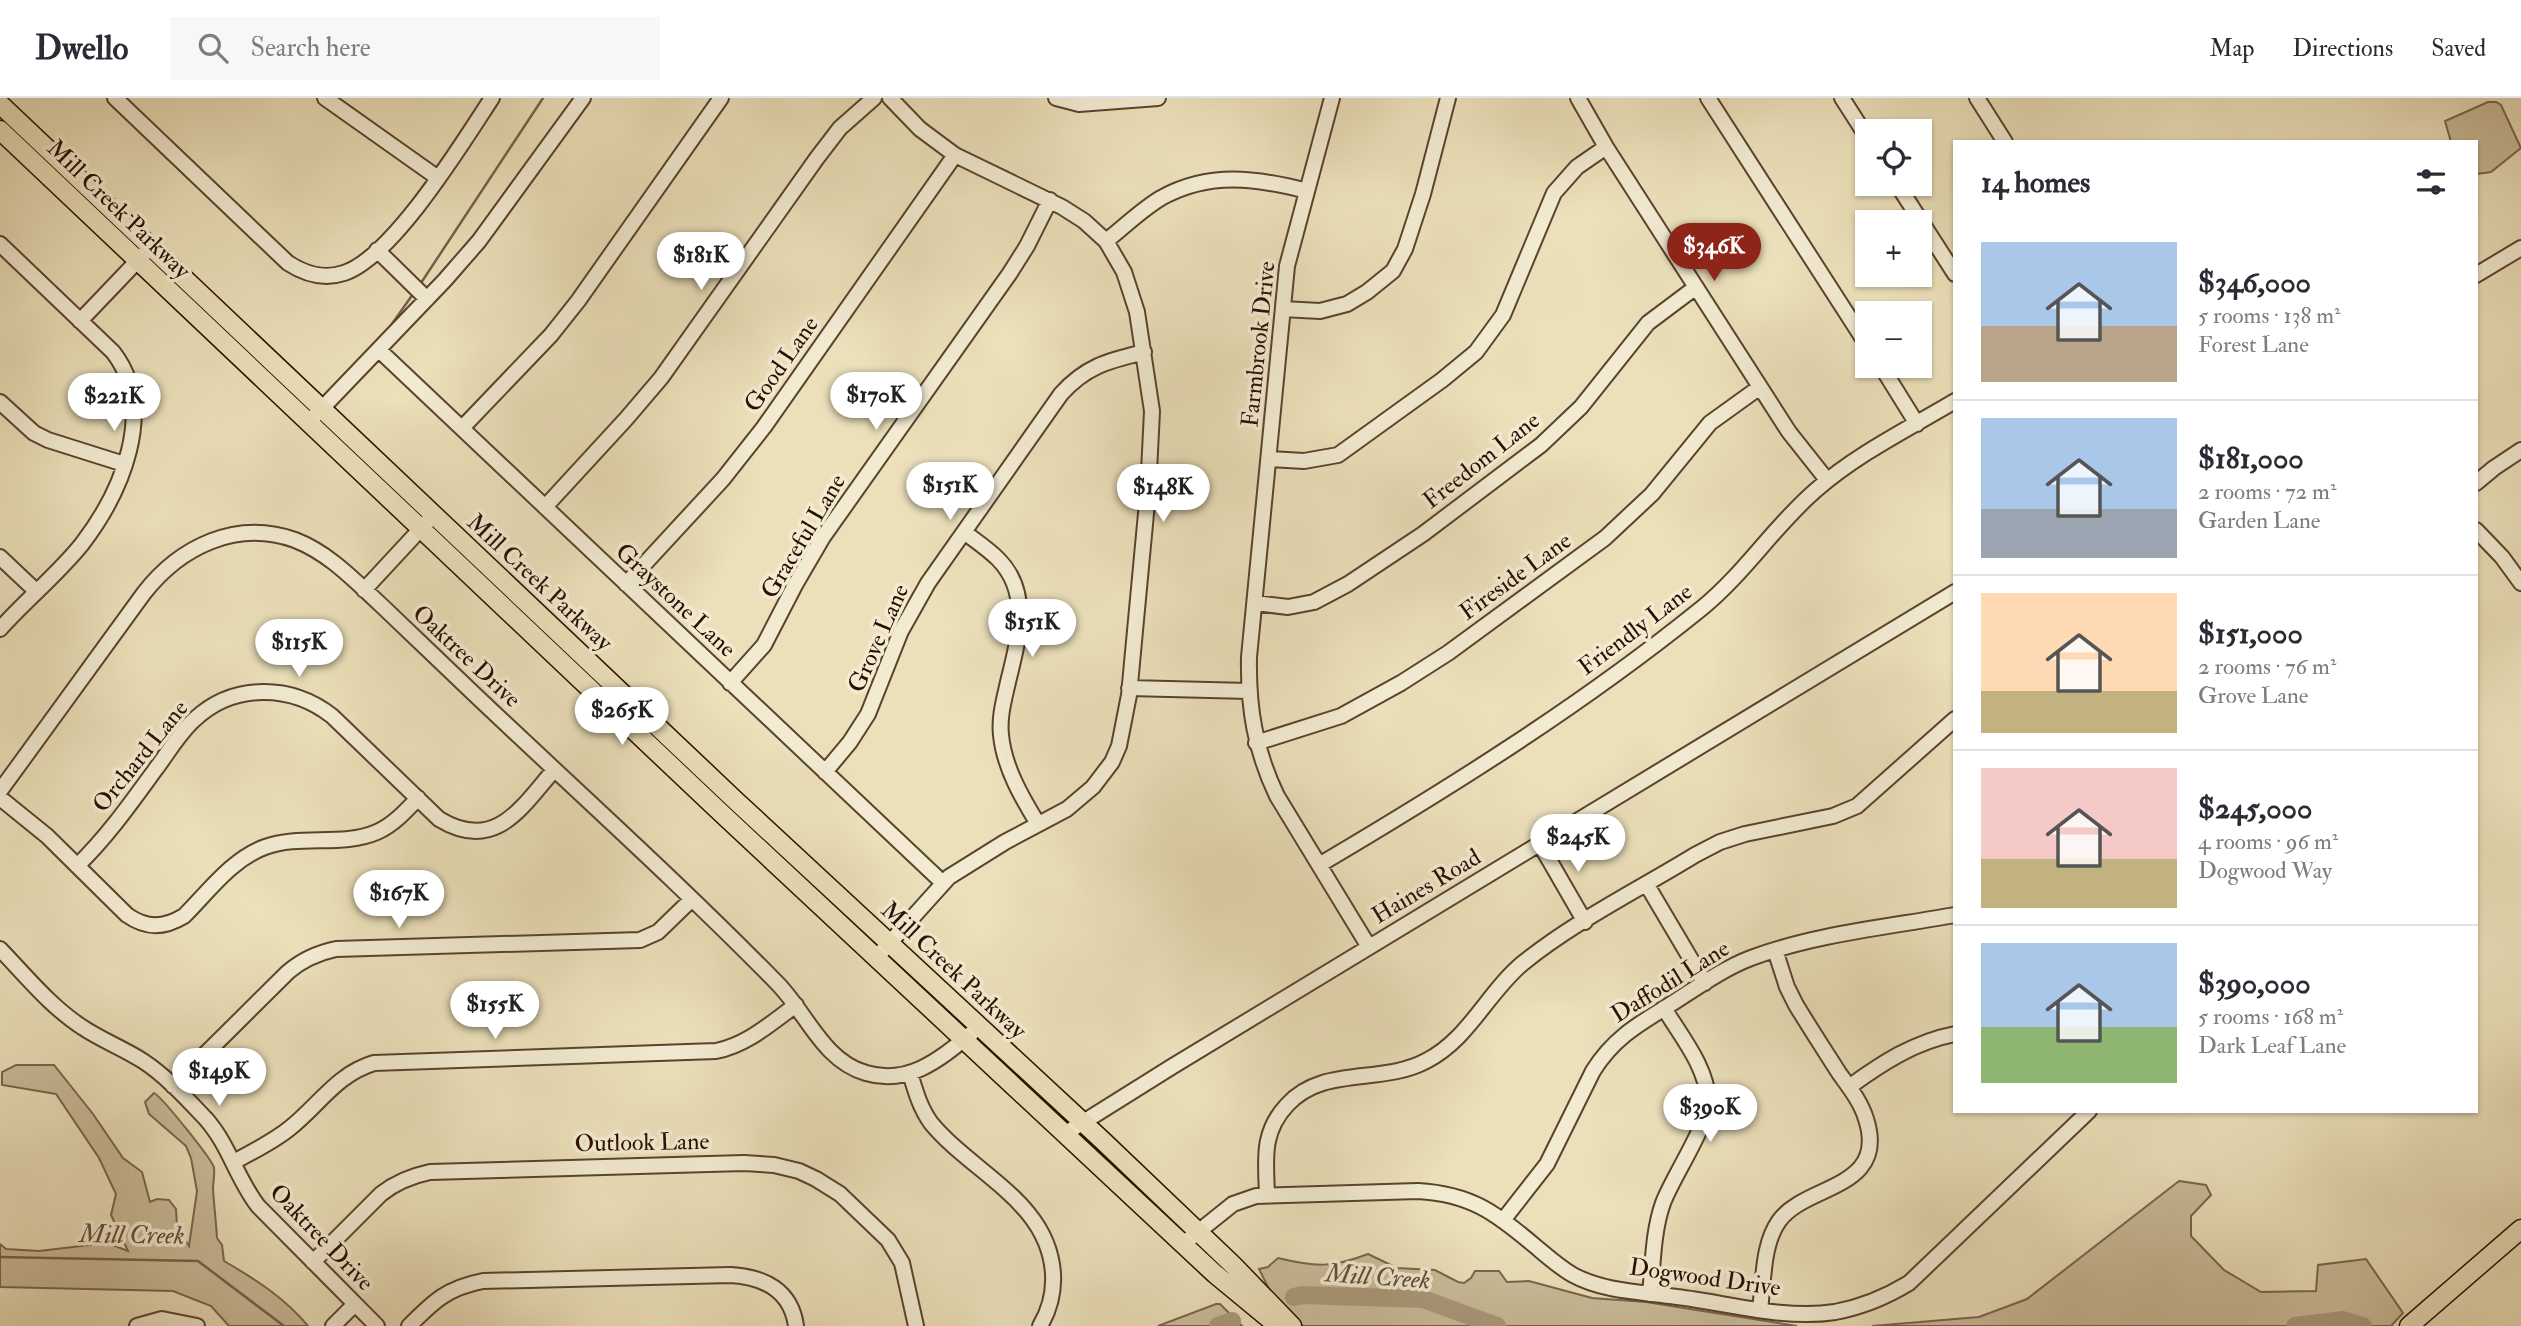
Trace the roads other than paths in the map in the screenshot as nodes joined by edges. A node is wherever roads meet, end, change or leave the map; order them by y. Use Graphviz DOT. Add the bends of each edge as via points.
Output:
graph roads {
  1 [pos="115,98"];
  2 [pos="325,98"];
  3 [pos="492,98"];
  4 [pos="583,98"];
  5 [pos="721,98"];
  6 [pos="874,98"];
  7 [pos="890,98"];
  8 [pos="1056,98"];
  9 [pos="1158,98"];
  10 [pos="1332,98"];
  11 [pos="1448,98"];
  12 [pos="1578,98"];
  13 [pos="1708,98"];
  14 [pos="1842,98"];
  15 [pos="1977,98"];
  16 [pos="1136,99"];
  17 [pos="0,104"];
  18 [pos="1855,119"];
  19 [pos="0,130"];
  20 [pos="2004,140"];
  21 [pos="1606,147"];
  22 [pos="955,155"];
  23 [pos="438,178"];
  24 [pos="1307,191"];
  25 [pos="1905,196"];
  26 [pos="1050,200"];
  27 [pos="1106,241"];
  28 [pos="0,244"];
  29 [pos="150,247"];
  30 [pos="2521,248"];
  31 [pos="377,250"];
  32 [pos="137,261"];
  33 [pos="1953,271"];
  34 [pos="2478,274"];
  35 [pos="1696,287"];
  36 [pos="427,299"];
  37 [pos="1283,309"];
  38 [pos="80,321"];
  39 [pos="1855,326"];
  40 [pos="379,349"];
  41 [pos="1144,352"];
  42 [pos="1888,378"];
  43 [pos="1760,387"];
  44 [pos="0,402"];
  45 [pos="1953,402"];
  46 [pos="322,410"];
  47 [pos="309,423"];
  48 [pos="1917,424"];
  49 [pos="462,428"];
  50 [pos="2521,450"];
  51 [pos="1269,459"];
  52 [pos="124,464"];
  53 [pos="1828,480"];
  54 [pos="2478,480"];
  55 [pos="545,507"];
  56 [pos="433,515"];
  57 [pos="420,529"];
  58 [pos="964,532"];
  59 [pos="2478,532"];
  60 [pos="0,557"];
  61 [pos="2521,583"];
  62 [pos="626,584"];
  63 [pos="364,590"];
  64 [pos="36,591"];
  65 [pos="1953,593"];
  66 [pos="1255,603"];
  67 [pos="0,629"];
  68 [pos="730,683"];
  69 [pos="1129,688"];
  70 [pos="1249,691"];
  71 [pos="1953,721"];
  72 [pos="1256,743"];
  73 [pos="554,770"];
  74 [pos="825,772"];
  75 [pos="0,791"];
  76 [pos="0,798"];
  77 [pos="418,798"];
  78 [pos="1038,824"];
  79 [pos="1540,844"];
  80 [pos="1319,865"];
  81 [pos="77,866"];
  82 [pos="943,883"];
  83 [pos="1647,885"];
  84 [pos="691,900"];
  85 [pos="1953,915"];
  86 [pos="1585,922"];
  87 [pos="889,944"];
  88 [pos="1369,947"];
  89 [pos="0,949"];
  90 [pos="1775,950"];
  91 [pos="876,958"];
  92 [pos="1705,983"];
  93 [pos="796,1005"];
  94 [pos="1664,1009"];
  95 [pos="979,1027"];
  96 [pos="1953,1034"];
  97 [pos="964,1040"];
  98 [pos="910,1073"];
  99 [pos="173,1086"];
  100 [pos="1849,1087"];
  101 [pos="2087,1113"];
  102 [pos="1083,1123"];
  103 [pos="1066,1133"];
  104 [pos="234,1162"];
  105 [pos="1267,1195"];
  106 [pos="1504,1219"];
  107 [pos="2521,1229"];
  108 [pos="1198,1231"];
  109 [pos="1183,1244"];
  110 [pos="313,1262"];
  111 [pos="1650,1294"];
  112 [pos="355,1304"];
  113 [pos="1760,1309"];
  114 [pos="137,1326"];
  115 [pos="198,1326"];
  116 [pos="333,1326"];
  117 [pos="377,1326"];
  118 [pos="409,1326"];
  119 [pos="796,1326"];
  120 [pos="916,1326"];
  121 [pos="1040,1326"];
  122 [pos="1279,1326"];
  123 [pos="1292,1326"];
  124 [pos="2409,1326"];
  1 -- 31 [label="street" via="298,270 334,276 357,267"];
  2 -- 23 [label="street"];
  3 -- 23 [label="street"];
  4 -- 36 [label="street" via="479,241"];
  5 -- 49 [label="street" via="578,301"];
  6 -- 55 [label="street" via="817,158 661,377"];
  7 -- 22 [label="street" via="920,130"];
  8 -- 16 [label="street" via="1079,104"];
  9 -- 16 [label="street"];
  10 -- 24 [label="street, Farmbrook Drive"];
  11 -- 37 [label="street" via="1423,194 1393,271 1346,304 1320,311"];
  12 -- 21 [label="street"];
  13 -- 39 [label="street"];
  14 -- 18 [label="street"];
  15 -- 20 [label="street"];
  17 -- 29 [label="main road, Mill Creek Parkway"];
  19 -- 32 [label="main road, Mill Creek Parkway"];
  21 -- 35 [label="street"];
  21 -- 51 [label="street" via="1577,167 1555,193 1503,316 1476,352 1338,455 1304,461"];
  22 -- 26 [label="street"];
  22 -- 62 [label="street, Good Lane" via="764,427 723,479"];
  23 -- 31 [label="street"];
  24 -- 27 [label="street" via="1231,178 1195,184 1163,197"];
  24 -- 37 [label="street, Farmbrook Drive" via="1290,249"];
  25 -- 33 [label="street"];
  26 -- 27 [label="street"];
  26 -- 68 [label="street, Graceful Lane" via="1010,273 823,537 764,645"];
  27 -- 41 [label="street" via="1133,295"];
  28 -- 38 [label="street"];
  29 -- 32 [label="street"];
  29 -- 46 [label="main road, Mill Creek Parkway"];
  30 -- 34 [label="street"];
  31 -- 36 [label="street"];
  32 -- 38 [label="street"];
  32 -- 47 [label="main road, Mill Creek Parkway"];
  35 -- 43 [label="street"];
  35 -- 66 [label="street, Freedom Lane" via="1648,323 1581,407 1542,445 1423,534 1314,602 1288,607"];
  36 -- 40 [label="street"];
  37 -- 51 [label="street, Farmbrook Drive"];
  38 -- 52 [label="street" via="113,352 130,382 134,424"];
  40 -- 46 [label="street"];
  40 -- 49 [label="street, Graystone Lane"];
  41 -- 58 [label="street, Grove Lane" via="1096,365 1073,381"];
  41 -- 69 [label="street" via="1151,396 1151,447"];
  42 -- 48 [label="street"];
  43 -- 53 [label="street"];
  43 -- 72 [label="street, Fireside Lane" via="1710,424 1652,494 1605,538 1448,653 1340,716"];
  44 -- 52 [label="street" via="48,440"];
  45 -- 48 [label="street, Friendly Lane"];
  46 -- 47 [label="street"];
  46 -- 56 [label="main road, Mill Creek Parkway"];
  47 -- 57 [label="main road, Mill Creek Parkway"];
  48 -- 53 [label="street, Friendly Lane"];
  49 -- 55 [label="street, Graystone Lane"];
  50 -- 54 [label="street"];
  51 -- 66 [label="street, Farmbrook Drive"];
  52 -- 64 [label="street" via="99,519"];
  53 -- 80 [label="street, Friendly Lane" via="1704,607 1569,707"];
  55 -- 62 [label="street, Graystone Lane"];
  56 -- 57 [label="street"];
  56 -- 87 [label="main road, Mill Creek Parkway"];
  57 -- 63 [label="street"];
  57 -- 91 [label="main road, Mill Creek Parkway"];
  58 -- 74 [label="street, Grove Lane" via="909,615 869,714"];
  58 -- 78 [label="street" via="1006,569 1019,599 1020,624 1001,734 1012,774"];
  59 -- 61 [label="street"];
  60 -- 64 [label="street"];
  62 -- 68 [label="street, Graystone Lane"];
  63 -- 73 [label="street, Oaktree Drive"];
  63 -- 75 [label="street, Oaktree Drive" via="320,552 280,536 236,534 196,547 156,578"];
  64 -- 67 [label="street"];
  65 -- 79 [label="street, Haines Road"];
  66 -- 70 [label="street, Farmbrook Drive"];
  68 -- 74 [label="street, Graystone Lane"];
  69 -- 70 [label="street"];
  69 -- 78 [label="street" via="1119,746 1107,770 1080,800"];
  70 -- 72 [label="street, Farmbrook Drive"];
  71 -- 83 [label="street" via="1857,806 1833,816 1720,842"];
  72 -- 80 [label="street, Farmbrook Drive" via="1277,796"];
  73 -- 77 [label="street, Orchard Lane" via="511,819 490,829 467,830 449,824"];
  73 -- 84 [label="street, Oaktree Drive"];
  74 -- 82 [label="street, Graystone Lane"];
  76 -- 81 [label="street"];
  77 -- 81 [label="street" via="375,833 293,840 250,854 184,916 162,926 127,915"];
  77 -- 81 [label="street, Orchard Lane" via="332,716 312,703 282,693 243,694 220,701 194,719"];
  78 -- 82 [label="street" via="975,859"];
  79 -- 86 [label="street"];
  79 -- 88 [label="street, Haines Road"];
  80 -- 88 [label="street, Farmbrook Drive"];
  82 -- 87 [label="street"];
  83 -- 86 [label="street"];
  83 -- 92 [label="street"];
  84 -- 93 [label="street, Oaktree Drive"];
  84 -- 99 [label="street" via="658,932 640,940 322,952 288,972"];
  85 -- 90 [label="street, Daffodil Lane"];
  86 -- 105 [label="street" via="1522,964 1454,1042 1428,1060 1397,1073 1321,1083 1296,1096 1269,1129"];
  87 -- 91 [label="street"];
  87 -- 95 [label="main road, Mill Creek Parkway"];
  88 -- 102 [label="street, Haines Road"];
  89 -- 99 [label="street, Oaktree Drive" via="68,1016 143,1060"];
  90 -- 92 [label="street, Daffodil Lane" via="1749,958"];
  90 -- 100 [label="street" via="1796,1005"];
  91 -- 97 [label="main road, Mill Creek Parkway"];
  92 -- 94 [label="street, Daffodil Lane"];
  93 -- 98 [label="street, Oaktree Drive" via="827,1048 850,1067 880,1076"];
  93 -- 104 [label="street" via="753,1037 716,1051 374,1063 350,1072 290,1128"];
  94 -- 106 [label="street, Daffodil Lane" via="1623,1034 1602,1057 1547,1164"];
  94 -- 111 [label="street" via="1699,1067 1708,1102 1662,1204"];
  95 -- 97 [label="street, Oaktree Drive"];
  95 -- 102 [label="main road, Mill Creek Parkway"];
  96 -- 100 [label="street" via="1899,1053"];
  97 -- 98 [label="street, Oaktree Drive"];
  97 -- 103 [label="main road, Mill Creek Parkway"];
  98 -- 121 [label="street" via="930,1121 1042,1231 1051,1253 1054,1281"];
  99 -- 104 [label="street, Oaktree Drive" via="206,1119"];
  100 -- 113 [label="street" via="1867,1120 1866,1156 1857,1172 1843,1183 1781,1218 1770,1237"];
  101 -- 113 [label="street, Dogwood Drive" via="1909,1283 1878,1300 1836,1312"];
  102 -- 103 [label="street, Haines Road"];
  102 -- 108 [label="main road, Mill Creek Parkway"];
  103 -- 109 [label="main road, Mill Creek Parkway"];
  104 -- 110 [label="street, Oaktree Drive" via="258,1206"];
  105 -- 106 [label="street, Dogwood Drive" via="1441,1192 1475,1202"];
  105 -- 108 [label="street, Dogwood Drive" via="1234,1203"];
  106 -- 111 [label="street, Dogwood Drive" via="1571,1274"];
  107 -- 124 [label="main road"];
  108 -- 109 [label="street, Dogwood Drive"];
  108 -- 123 [label="main road, Mill Creek Parkway"];
  109 -- 122 [label="main road, Mill Creek Parkway"];
  110 -- 112 [label="street, Oaktree Drive"];
  110 -- 120 [label="street, Outlook Lane" via="392,1185 423,1174 759,1163 816,1179 871,1222 902,1263"];
  111 -- 113 [label="street, Dogwood Drive"];
  112 -- 116 [label="street"];
  112 -- 117 [label="street, Oaktree Drive"];
  114 -- 115 [label="street" via="162,1320"];
  118 -- 119 [label="street" via="450,1290 483,1282 731,1275 759,1279 773,1287 788,1302"];
}
